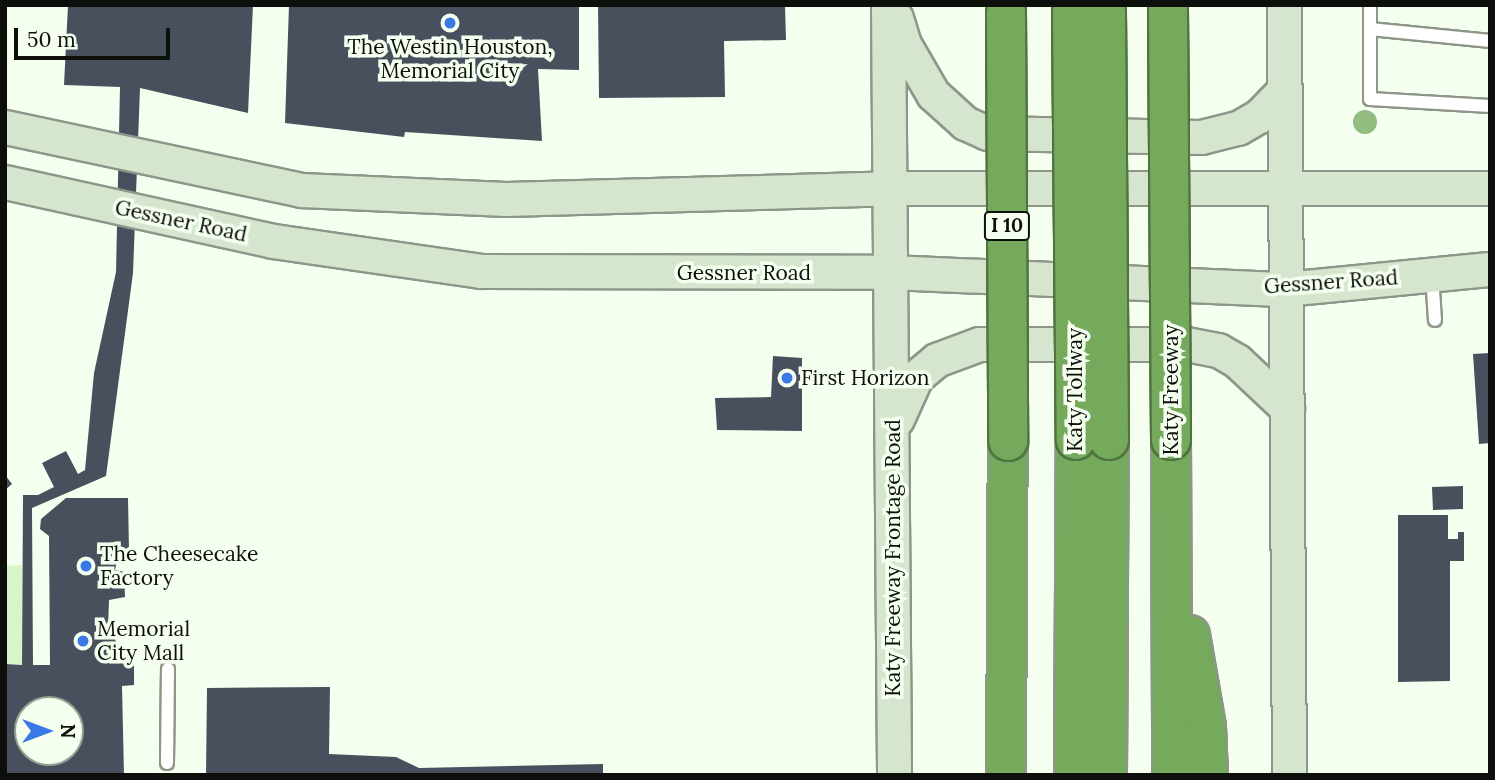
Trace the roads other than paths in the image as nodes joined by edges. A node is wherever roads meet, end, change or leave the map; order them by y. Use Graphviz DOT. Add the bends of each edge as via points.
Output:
graph roads {
  1 [pos="890,5"];
  2 [pos="1284,5"];
  3 [pos="1370,5"];
  4 [pos="1168,7"];
  5 [pos="1005,8"];
  6 [pos="1089,9"];
  7 [pos="1370,29"];
  8 [pos="1490,41"];
  9 [pos="1284,90"];
  10 [pos="1490,106"];
  11 [pos="5,127"];
  12 [pos="5,182"];
  13 [pos="890,188"];
  14 [pos="1285,188"];
  15 [pos="1490,188"];
  16 [pos="1490,269"];
  17 [pos="890,272"];
  18 [pos="1432,275"];
  19 [pos="1286,289"];
  20 [pos="1435,320"];
  21 [pos="1287,408"];
  22 [pos="892,432"];
  23 [pos="1092,440"];
  24 [pos="1171,527"];
  25 [pos="168,669"];
  26 [pos="166,763"];
  27 [pos="894,775"];
  28 [pos="1006,775"];
  29 [pos="1074,775"];
  30 [pos="1107,775"];
  31 [pos="1172,775"];
  32 [pos="1208,775"];
  33 [pos="1289,775"];
  1 -- 9 [label="main road" via="904,44 933,94 965,123 987,133 1201,137 1238,128"];
  1 -- 13 [label="main road, Katy Freeway Frontage Road"];
  2 -- 9 [label="main road"];
  3 -- 7 [label="lane"];
  4 -- 24 [label="highway, Katy Freeway, bridge"];
  5 -- 28 [label="highway, I 10, bridge"];
  6 -- 23 [label="highway, Katy Tollway, bridge"];
  7 -- 8 [label="lane"];
  7 -- 10 [label="lane" via="1370,99"];
  9 -- 14 [label="main road"];
  11 -- 13 [label="main road" via="301,190 506,199"];
  12 -- 17 [label="main road, Gessner Road" via="273,241 480,271"];
  13 -- 14 [label="main road"];
  13 -- 17 [label="main road, Katy Freeway Frontage Road"];
  14 -- 15 [label="main road"];
  14 -- 19 [label="main road"];
  16 -- 18 [label="main road, Gessner Road"];
  17 -- 19 [label="main road, Gessner Road"];
  17 -- 22 [label="main road, Katy Freeway Frontage Road"];
  18 -- 19 [label="main road, Gessner Road"];
  18 -- 20 [label="lane"];
  19 -- 21 [label="main road"];
  21 -- 22 [label="main road" via="1237,361 1218,350 1185,344 979,344 936,360 916,377"];
  21 -- 33 [label="main road"];
  22 -- 27 [label="main road, Katy Freeway Frontage Road"];
  23 -- 29 [label="highway, Katy Tollway"];
  23 -- 30 [label="highway, Katy Tollway"];
  24 -- 31 [label="highway, Katy Freeway"];
  24 -- 32 [label="highway" via="1206,727"];
  25 -- 26 [label="lane"];
}
